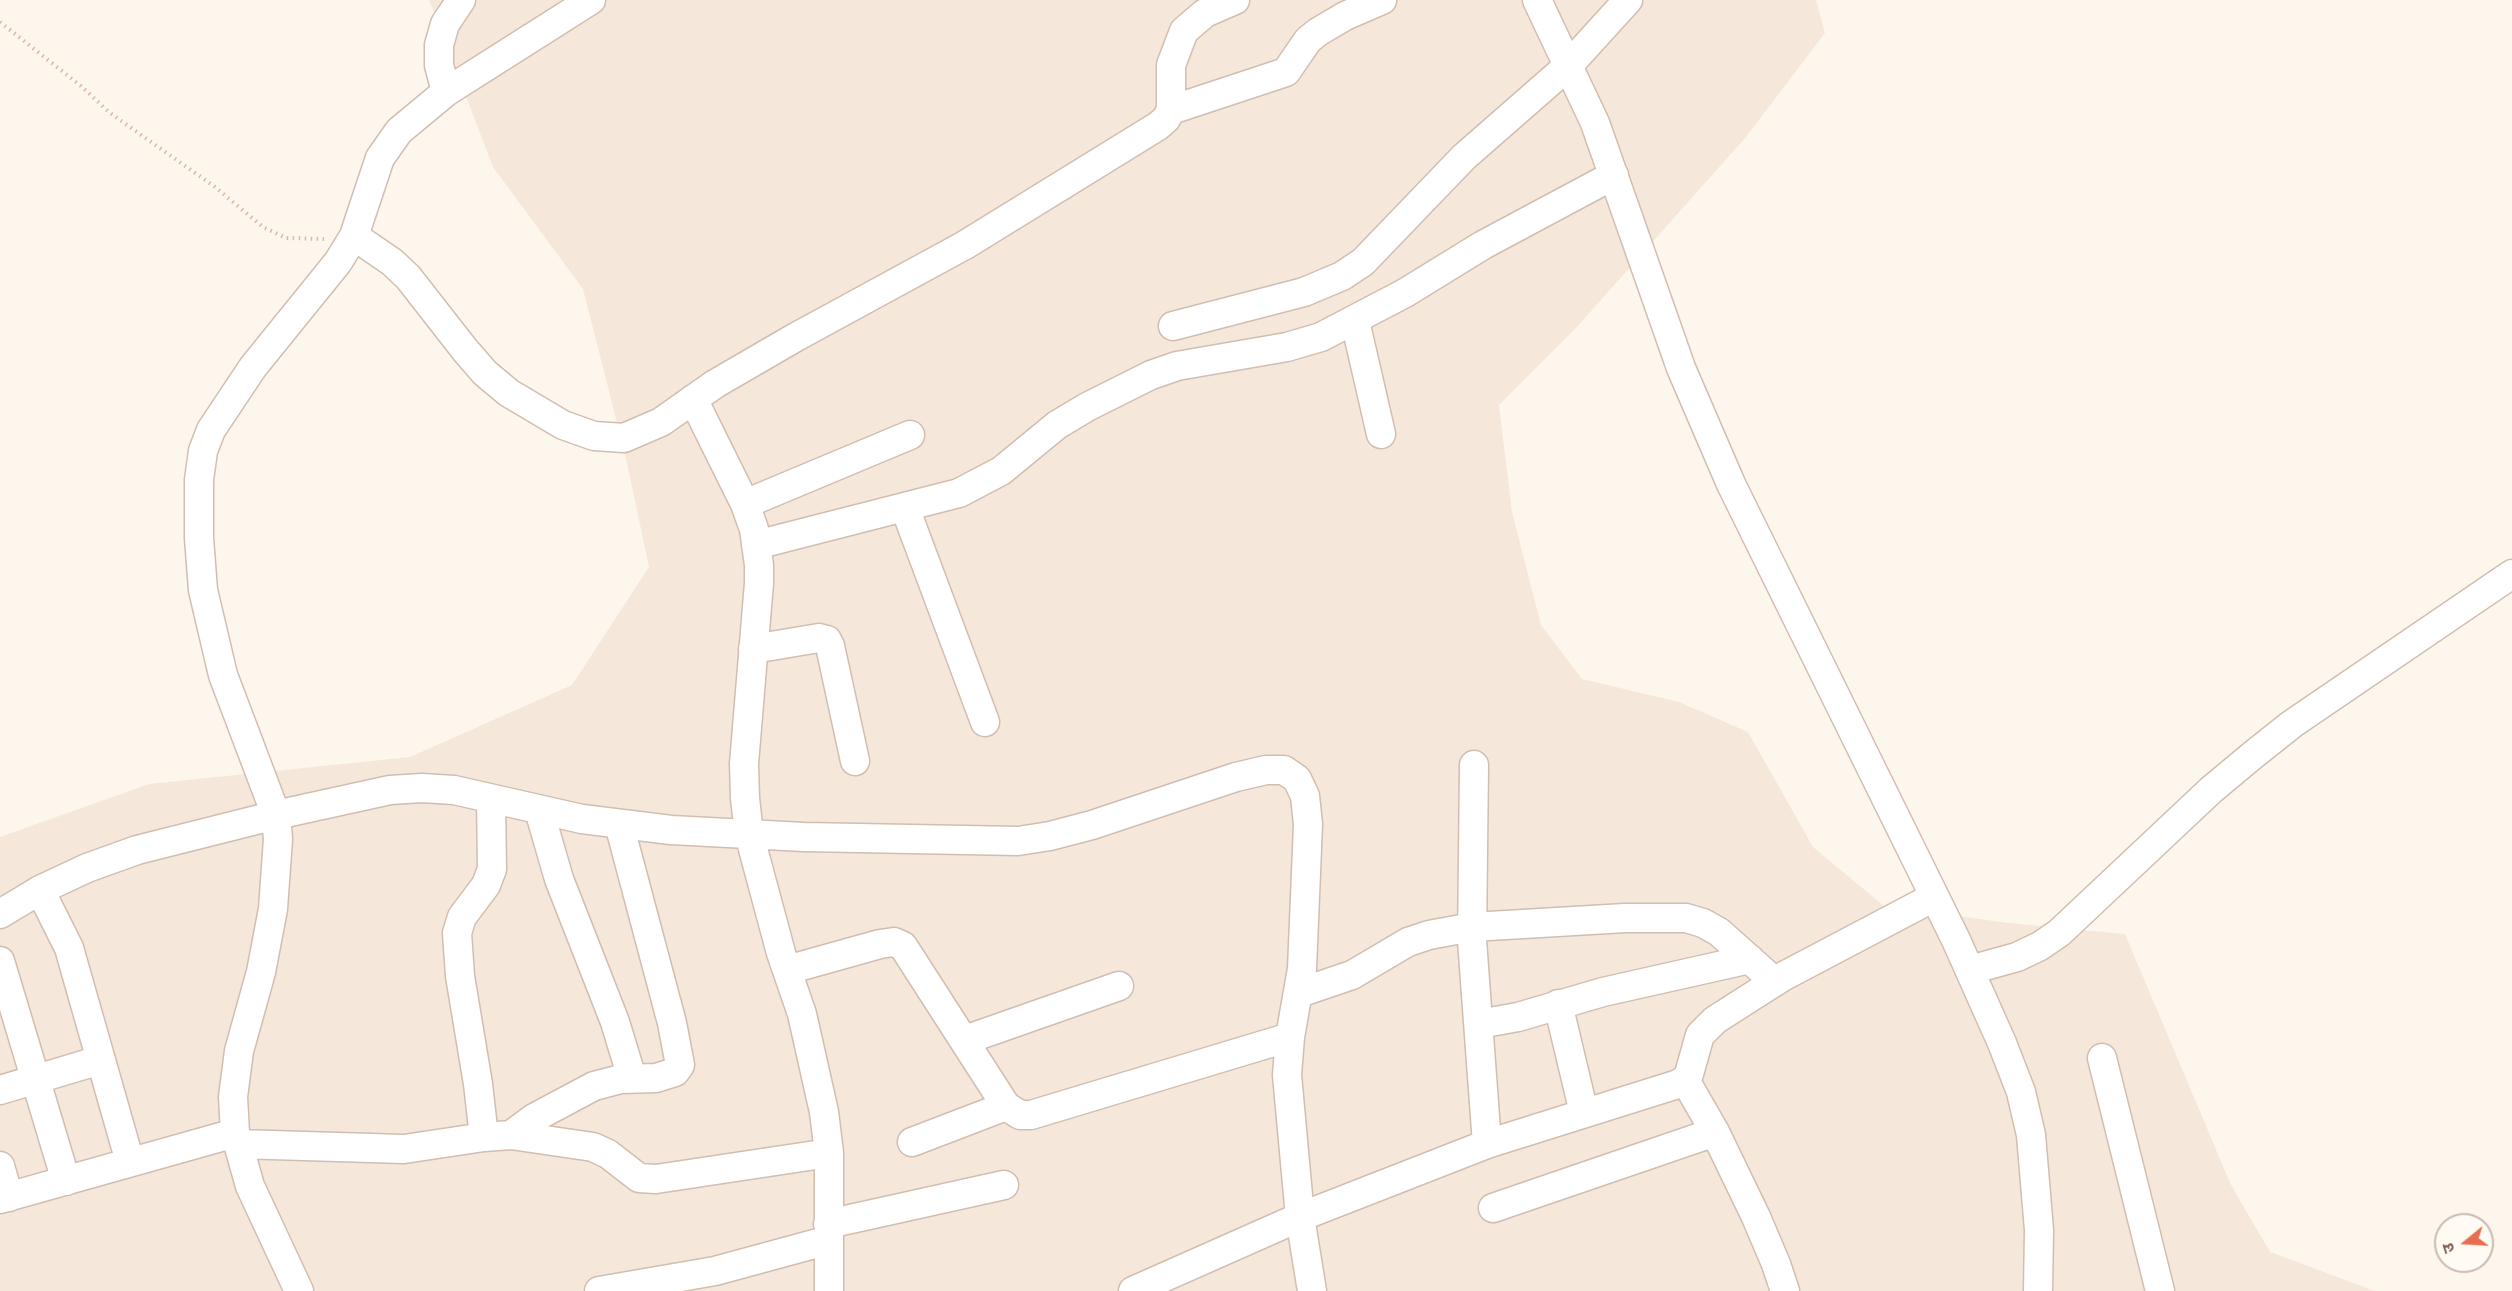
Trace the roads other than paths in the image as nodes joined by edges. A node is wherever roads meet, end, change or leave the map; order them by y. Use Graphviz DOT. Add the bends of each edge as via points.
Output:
graph roads {
  1 [pos="461,0"];
  2 [pos="591,0"];
  3 [pos="1235,0"];
  4 [pos="1383,0"];
  5 [pos="1537,0"];
  6 [pos="1628,0"];
  7 [pos="1568,66"];
  8 [pos="446,92"];
  9 [pos="1171,110"];
  10 [pos="1614,176"];
  11 [pos="354,236"];
  12 [pos="1354,321"];
  13 [pos="1173,326"];
  14 [pos="693,399"];
  15 [pos="1381,434"];
  16 [pos="910,435"];
  17 [pos="746,504"];
  18 [pos="904,508"];
  19 [pos="756,545"];
  20 [pos="2512,574"];
  21 [pos="753,649"];
  22 [pos="985,722"];
  23 [pos="855,761"];
  24 [pos="1474,765"];
  25 [pos="491,800"];
  26 [pos="539,810"];
  27 [pos="276,815"];
  28 [pos="619,824"];
  29 [pos="749,834"];
  30 [pos="40,890"];
  31 [pos="1934,897"];
  32 [pos="0,914"];
  33 [pos="1472,927"];
  34 [pos="1750,959"];
  35 [pos="0,961"];
  36 [pos="787,970"];
  37 [pos="1970,970"];
  38 [pos="1775,981"];
  39 [pos="1119,986"];
  40 [pos="1299,993"];
  41 [pos="1558,1004"];
  42 [pos="8,1016"];
  43 [pos="1479,1024"];
  44 [pos="1290,1037"];
  45 [pos="965,1040"];
  46 [pos="2102,1058"];
  47 [pos="100,1060"];
  48 [pos="632,1078"];
  49 [pos="37,1079"];
  50 [pos="1685,1080"];
  51 [pos="0,1090"];
  52 [pos="1006,1106"];
  53 [pos="1584,1113"];
  54 [pos="1715,1132"];
  55 [pos="497,1136"];
  56 [pos="237,1139"];
  57 [pos="912,1142"];
  58 [pos="1487,1144"];
  59 [pos="829,1153"];
  60 [pos="130,1162"];
  61 [pos="0,1166"];
  62 [pos="66,1181"];
  63 [pos="1004,1185"];
  64 [pos="4,1198"];
  65 [pos="1492,1208"];
  66 [pos="1300,1217"];
  67 [pos="829,1232"];
  68 [pos="298,1291"];
  69 [pos="599,1291"];
  70 [pos="829,1291"];
  71 [pos="1132,1291"];
  72 [pos="1312,1291"];
  73 [pos="1785,1291"];
  74 [pos="2038,1291"];
  75 [pos="2160,1291"];
  1 -- 8 [label="street" via="445,24 439,45"];
  2 -- 8 [label="street"];
  3 -- 9 [label="street" via="1205,13 1184,31 1171,65"];
  4 -- 9 [label="street" via="1318,32 1286,72"];
  5 -- 7 [label="street"];
  6 -- 7 [label="street"];
  7 -- 10 [label="street"];
  7 -- 13 [label="street" via="1464,157 1363,262 1342,276 1304,292"];
  8 -- 11 [label="street" via="399,131 380,158"];
  9 -- 14 [label="street" via="1158,126 965,245 796,337"];
  10 -- 12 [label="street" via="1483,245"];
  10 -- 31 [label="street" via="1681,368 1731,484"];
  11 -- 14 [label="street" via="408,277 485,373 509,393 563,424 594,436 624,438 661,422"];
  11 -- 27 [label="street" via="338,262 253,367 211,430 203,451 199,538 205,600 224,675"];
  12 -- 15 [label="street"];
  12 -- 18 [label="street" via="1287,347 1198,361 1151,375 1057,425 986,480 959,493"];
  14 -- 17 [label="street"];
  16 -- 17 [label="street"];
  17 -- 19 [label="street"];
  18 -- 19 [label="street"];
  18 -- 22 [label="street"];
  19 -- 21 [label="street" via="759,583"];
  20 -- 37 [label="street" via="2268,743 2211,790 2059,933 2017,957"];
  21 -- 23 [label="street" via="827,640"];
  21 -- 29 [label="street" via="744,764"];
  24 -- 33 [label="street"];
  25 -- 26 [label="street"];
  25 -- 27 [label="street" via="454,790 390,790"];
  25 -- 55 [label="street" via="492,869 486,885 462,917 457,933 478,1084"];
  26 -- 28 [label="street"];
  26 -- 48 [label="street" via="559,879 615,1022"];
  27 -- 30 [label="street" via="137,850"];
  27 -- 56 [label="street" via="278,850 273,909 239,1051 233,1097"];
  28 -- 29 [label="street"];
  28 -- 48 [label="street" via="680,1056 675,1072 646,1080"];
  29 -- 36 [label="street"];
  29 -- 40 [label="street" via="1018,841 1092,825 1236,777 1284,770 1297,779 1305,796 1308,824"];
  30 -- 32 [label="street"];
  30 -- 47 [label="street" via="69,948"];
  31 -- 37 [label="street"];
  31 -- 38 [label="street"];
  33 -- 34 [label="street" via="1686,918 1719,932"];
  33 -- 40 [label="street" via="1408,942 1352,975"];
  33 -- 43 [label="street"];
  34 -- 38 [label="street"];
  34 -- 41 [label="street"];
  35 -- 42 [label="street"];
  36 -- 45 [label="street" via="894,942 903,946 920,969"];
  36 -- 59 [label="street" via="814,1059"];
  37 -- 74 [label="street" via="2021,1092 2031,1135 2039,1230"];
  38 -- 50 [label="street" via="1704,1030"];
  39 -- 45 [label="street"];
  40 -- 44 [label="street"];
  41 -- 43 [label="street"];
  41 -- 53 [label="street"];
  42 -- 49 [label="street"];
  43 -- 58 [label="street"];
  44 -- 52 [label="street" via="1031,1115 1020,1115"];
  44 -- 66 [label="street" via="1287,1075"];
  45 -- 52 [label="street"];
  46 -- 75 [label="street"];
  47 -- 49 [label="street"];
  47 -- 60 [label="street"];
  48 -- 55 [label="street" via="594,1086"];
  49 -- 51 [label="street"];
  49 -- 62 [label="street"];
  50 -- 53 [label="street"];
  50 -- 54 [label="street"];
  52 -- 57 [label="street"];
  53 -- 58 [label="street"];
  54 -- 65 [label="street"];
  54 -- 73 [label="street"];
  55 -- 56 [label="street" via="404,1149"];
  55 -- 59 [label="street" via="593,1147 639,1178 656,1179"];
  56 -- 60 [label="street"];
  56 -- 68 [label="street" via="250,1186"];
  58 -- 66 [label="street"];
  59 -- 67 [label="street"];
  60 -- 62 [label="street"];
  61 -- 64 [label="street"];
  62 -- 64 [label="street"];
  63 -- 67 [label="street"];
  66 -- 71 [label="street"];
  66 -- 72 [label="street"];
  67 -- 69 [label="street" via="715,1271"];
  67 -- 70 [label="street"];
}
